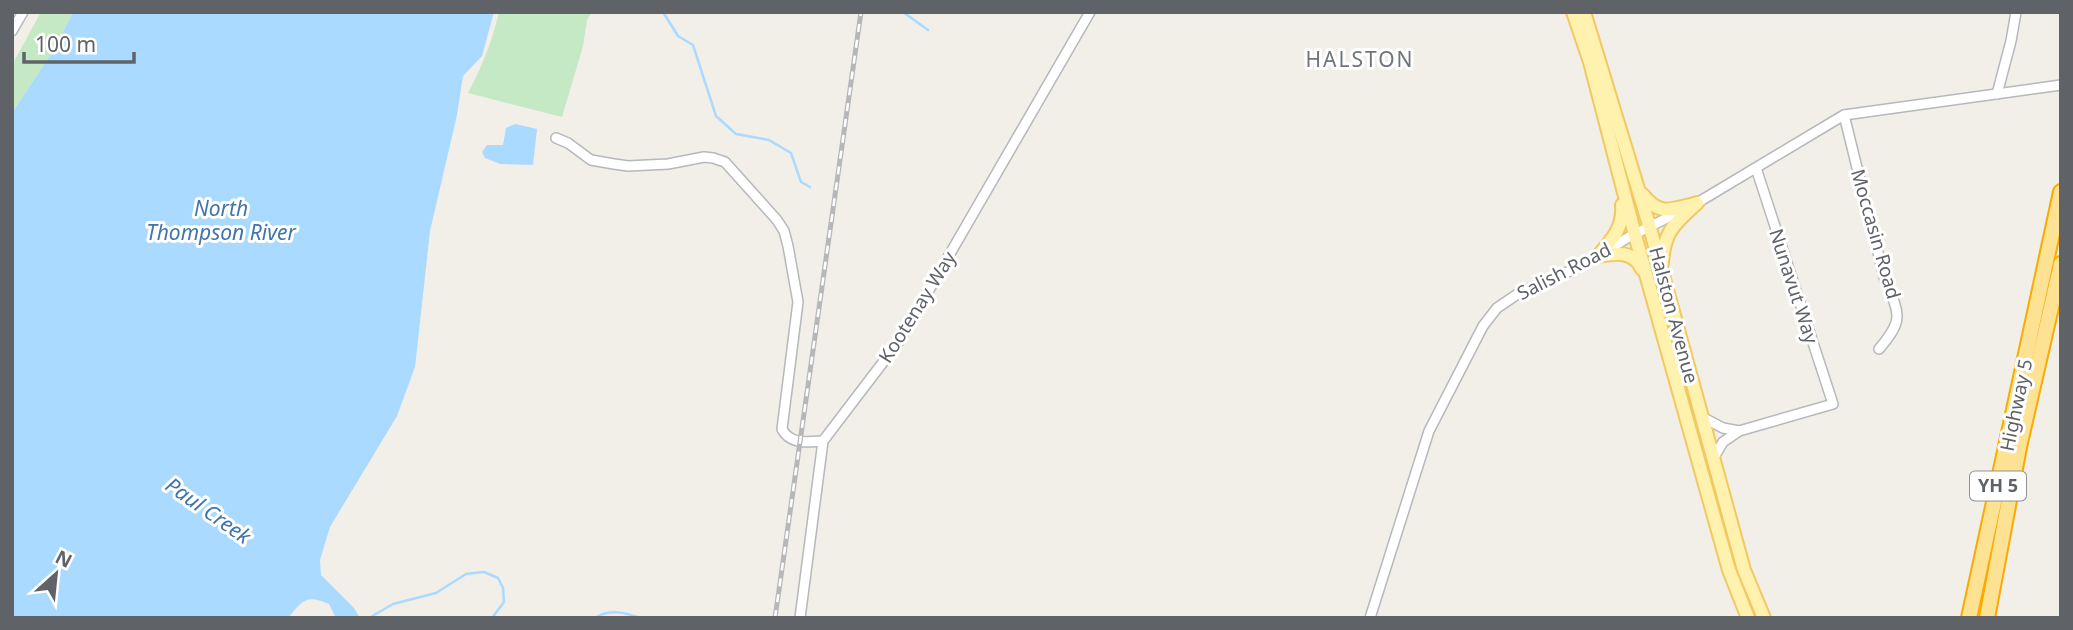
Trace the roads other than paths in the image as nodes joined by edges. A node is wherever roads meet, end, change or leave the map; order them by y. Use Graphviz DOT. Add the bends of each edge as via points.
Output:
graph roads {
  1 [pos="1090,12"];
  2 [pos="1573,12"];
  3 [pos="1584,12"];
  4 [pos="2016,12"];
  5 [pos="22,13"];
  6 [pos="12,31"];
  7 [pos="2061,85"];
  8 [pos="1997,94"];
  9 [pos="1844,115"];
  10 [pos="556,138"];
  11 [pos="1756,168"];
  12 [pos="1620,181"];
  13 [pos="1639,190"];
  14 [pos="2061,192"];
  15 [pos="1697,203"];
  16 [pos="2058,217"];
  17 [pos="1650,228"];
  18 [pos="1635,235"];
  19 [pos="1598,256"];
  20 [pos="2061,264"];
  21 [pos="1662,272"];
  22 [pos="1648,281"];
  23 [pos="1879,349"];
  24 [pos="1702,417"];
  25 [pos="1739,431"];
  26 [pos="823,441"];
  27 [pos="1713,459"];
  28 [pos="800,618"];
  29 [pos="1370,618"];
  30 [pos="1748,618"];
  31 [pos="1764,618"];
  32 [pos="1969,618"];
  33 [pos="1987,618"];
  1 -- 26 [label="street, Kootenay Way" via="900,340"];
  2 -- 12 [label="main road, Halston Avenue"];
  3 -- 13 [label="main road, Halston Avenue"];
  4 -- 8 [label="street"];
  5 -- 6 [label="street"];
  7 -- 8 [label="street, Salish Road"];
  8 -- 9 [label="street, Salish Road"];
  9 -- 11 [label="street, Salish Road"];
  9 -- 23 [label="street, Moccasin Road" via="1885,281 1896,306 1894,332"];
  10 -- 26 [label="street" via="591,160 614,164 668,164 704,157 725,162 769,209 784,231 798,302 782,429 793,441"];
  11 -- 15 [label="street, Salish Road"];
  11 -- 25 [label="street, Nunavut Way" via="1833,404"];
  12 -- 18 [label="main road, Halston Avenue"];
  12 -- 19 [label="main road" via="1620,225"];
  13 -- 15 [label="main road" via="1650,204 1666,211"];
  13 -- 17 [label="main road, Halston Avenue"];
  14 -- 16 [label="highway, Highway 5 / YH 5"];
  15 -- 17 [label="street, Salish Road"];
  15 -- 21 [label="main road" via="1665,238"];
  16 -- 32 [label="highway, Highway 5 / YH 5"];
  17 -- 18 [label="street, Salish Road"];
  17 -- 21 [label="main road, Halston Avenue"];
  18 -- 19 [label="street, Salish Road"];
  18 -- 22 [label="main road, Halston Avenue"];
  19 -- 22 [label="main road" via="1629,255 1638,261"];
  19 -- 29 [label="street, Salish Road" via="1519,293 1489,316 1429,431"];
  20 -- 33 [label="highway, Highway 5 / YH 5"];
  21 -- 24 [label="main road, Halston Avenue"];
  22 -- 30 [label="main road, Halston Avenue" via="1729,570"];
  24 -- 25 [label="street"];
  24 -- 27 [label="main road, Halston Avenue"];
  25 -- 27 [label="street" via="1724,442"];
  26 -- 28 [label="street, Kootenay Way"];
  27 -- 31 [label="main road, Halston Avenue" via="1744,570"];
}
